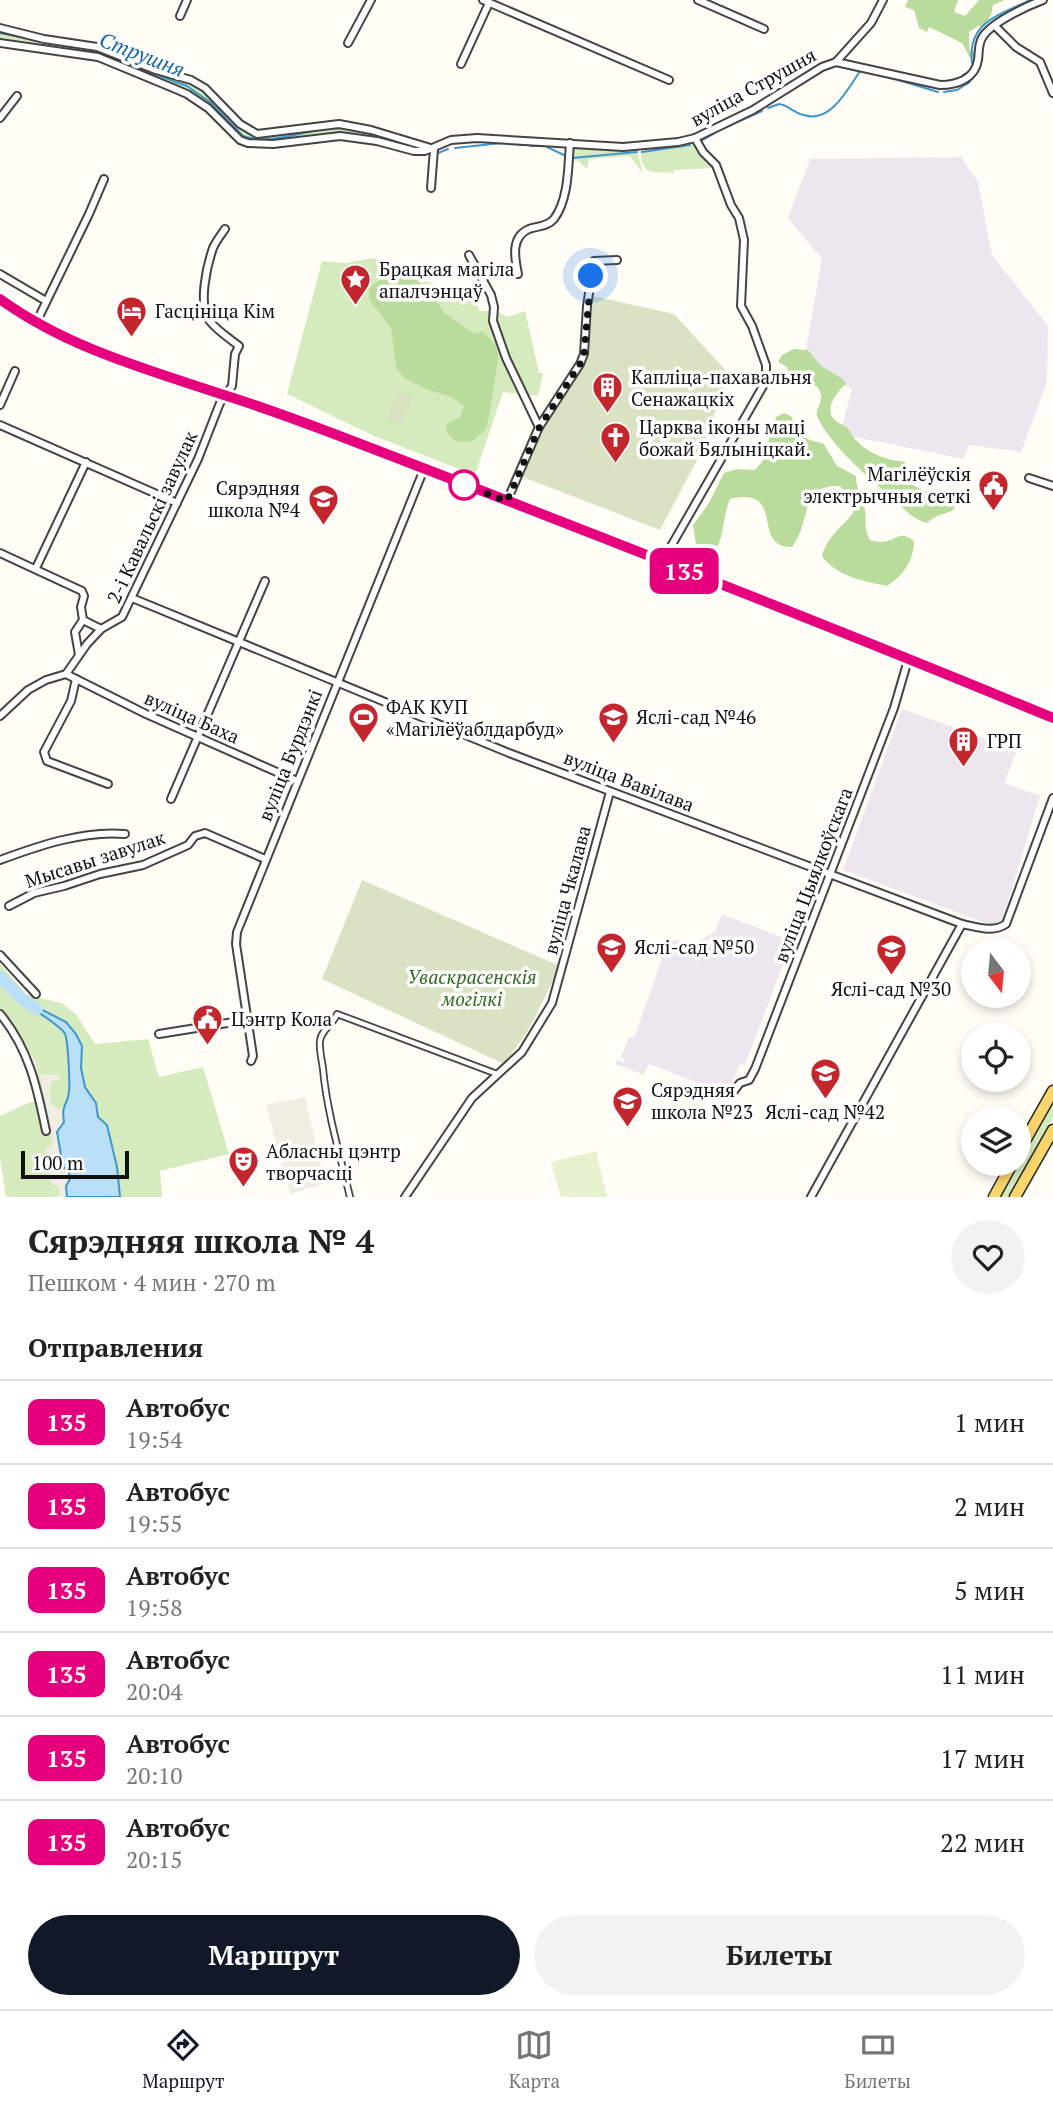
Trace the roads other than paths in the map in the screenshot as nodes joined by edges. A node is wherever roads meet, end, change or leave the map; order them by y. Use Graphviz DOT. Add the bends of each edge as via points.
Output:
graph roads {
  1 [pos="187,0"];
  2 [pos="371,0"];
  3 [pos="698,0"];
  4 [pos="883,0"];
  5 [pos="1043,0"];
  6 [pos="486,1"];
  7 [pos="180,16"];
  8 [pos="995,26"];
  9 [pos="0,28"];
  10 [pos="764,29"];
  11 [pos="0,43"];
  12 [pos="348,43"];
  13 [pos="836,62"];
  14 [pos="461,64"];
  15 [pos="669,80"];
  16 [pos="1053,93"];
  17 [pos="17,96"];
  18 [pos="0,118"];
  19 [pos="695,138"];
  20 [pos="570,143"];
  21 [pos="434,149"];
  22 [pos="104,178"];
  23 [pos="431,188"];
  24 [pos="225,229"];
  25 [pos="469,255"];
  26 [pos="617,260"];
  27 [pos="0,274"];
  28 [pos="518,274"];
  29 [pos="0,299"];
  30 [pos="46,302"];
  31 [pos="36,323"];
  32 [pos="15,371"];
  33 [pos="226,395"];
  34 [pos="0,405"];
  35 [pos="0,425"];
  36 [pos="539,428"];
  37 [pos="86,462"];
  38 [pos="424,469"];
  39 [pos="1029,478"];
  40 [pos="1053,486"];
  41 [pos="507,501"];
  42 [pos="177,503"];
  43 [pos="0,553"];
  44 [pos="662,562"];
  45 [pos="36,568"];
  46 [pos="265,581"];
  47 [pos="132,598"];
  48 [pos="83,620"];
  49 [pos="102,629"];
  50 [pos="240,641"];
  51 [pos="79,655"];
  52 [pos="908,660"];
  53 [pos="66,674"];
  54 [pos="76,679"];
  55 [pos="336,683"];
  56 [pos="0,716"];
  57 [pos="1053,718"];
  58 [pos="198,738"];
  59 [pos="297,780"];
  60 [pos="108,784"];
  61 [pos="610,792"];
  62 [pos="1053,798"];
  63 [pos="171,799"];
  64 [pos="125,834"];
  65 [pos="265,859"];
  66 [pos="0,860"];
  67 [pos="829,875"];
  68 [pos="9,906"];
  69 [pos="962,925"];
  70 [pos="0,955"];
  71 [pos="36,994"];
  72 [pos="0,1014"];
  73 [pos="246,1020"];
  74 [pos="159,1034"];
  75 [pos="251,1061"];
  76 [pos="497,1074"];
  77 [pos="734,1091"];
  78 [pos="1053,1091"];
  79 [pos="1053,1129"];
  80 [pos="1031,1130"];
  81 [pos="46,1131"];
  82 [pos="1006,1176"];
  83 [pos="351,1197"];
  84 [pos="405,1197"];
  85 [pos="811,1197"];
  86 [pos="994,1197"];
  87 [pos="1015,1197"];
  1 -- 7 [label="street"];
  2 -- 12 [label="street"];
  3 -- 10 [label="street"];
  4 -- 13 [label="street" via="872,23"];
  5 -- 8 [label="street, вуліца Струшня"];
  6 -- 14 [label="street"];
  6 -- 15 [label="street"];
  8 -- 13 [label="street, вуліца Струшня" via="981,39 973,74 951,85"];
  8 -- 16 [label="street" via="1040,62"];
  9 -- 21 [label="street" via="97,47 191,80 257,134 339,124"];
  11 -- 21 [label="street, вуліца Струшня" via="98,57 187,94 248,143 340,136 414,151"];
  13 -- 19 [label="street, вуліца Струшня"];
  17 -- 18 [label="street"];
  19 -- 20 [label="street, вуліца Струшня" via="639,146"];
  19 -- 44 [label="street" via="716,165 739,218 744,240 741,306 766,365 766,381"];
  20 -- 21 [label="street, вуліца Струшня" via="461,138"];
  20 -- 28 [label="street" via="562,200 550,222 520,235 514,254"];
  21 -- 23 [label="street"];
  22 -- 30 [label="street"];
  24 -- 33 [label="street, 2-і Кавальскі завулак" via="213,249 204,292 207,317 239,346"];
  25 -- 36 [label="street" via="491,295 499,338"];
  26 -- 36 [label="street" via="594,261 584,354"];
  27 -- 30 [label="street"];
  29 -- 31 [label="main road"];
  30 -- 31 [label="street"];
  31 -- 33 [label="main road" via="124,363"];
  32 -- 34 [label="street"];
  33 -- 38 [label="main road"];
  33 -- 42 [label="street, 2-і Кавальскі завулак"];
  35 -- 37 [label="street"];
  36 -- 41 [label="street"];
  37 -- 42 [label="street"];
  37 -- 45 [label="street"];
  38 -- 41 [label="main road"];
  38 -- 55 [label="street, вуліца Бурдэнкі"];
  39 -- 40 [label="street"];
  41 -- 44 [label="main road"];
  42 -- 47 [label="street, 2-і Кавальскі завулак"];
  43 -- 45 [label="street"];
  44 -- 52 [label="main road"];
  45 -- 48 [label="street" via="82,591"];
  46 -- 50 [label="street"];
  47 -- 49 [label="street, 2-і Кавальскі завулак" via="121,617"];
  47 -- 50 [label="street, вуліца Вавілава"];
  48 -- 49 [label="street"];
  48 -- 51 [label="street" via="75,632"];
  49 -- 51 [label="street, 2-і Кавальскі завулак"];
  50 -- 55 [label="street, вуліца Вавілава"];
  50 -- 58 [label="street"];
  51 -- 53 [label="street, 2-і Кавальскі завулак"];
  52 -- 57 [label="main road"];
  52 -- 67 [label="street, вуліца Цыялкоўскага"];
  53 -- 54 [label="street"];
  53 -- 56 [label="street" via="28,690"];
  54 -- 58 [label="street, вуліца Баха"];
  54 -- 60 [label="street" via="71,701 45,756 47,761"];
  55 -- 59 [label="street, вуліца Бурдэнкі"];
  55 -- 61 [label="street, вуліца Вавілава"];
  58 -- 59 [label="street, вуліца Баха"];
  58 -- 63 [label="street"];
  59 -- 65 [label="street, вуліца Бурдэнкі"];
  61 -- 67 [label="street, вуліца Вавілава"];
  61 -- 76 [label="street, вуліца Чкалава" via="552,1003 522,1052"];
  62 -- 69 [label="street, вуліца Вавілава" via="1006,924 992,930"];
  64 -- 66 [label="street" via="110,832 60,841"];
  65 -- 68 [label="street, Мысавы завулак" via="205,832 143,865 34,893"];
  65 -- 73 [label="street, вуліца Бурдэнкі" via="237,932"];
  67 -- 69 [label="street, вуліца Вавілава"];
  67 -- 77 [label="street, вуліца Цыялкоўскага" via="755,1069"];
  69 -- 85 [label="street"];
  70 -- 71 [label="street"];
  72 -- 81 [label="street" via="30,1063"];
  73 -- 74 [label="street"];
  73 -- 75 [label="street, вуліца Бурдэнкі"];
  76 -- 83 [label="street" via="337,1014 320,1042 333,1130"];
  76 -- 84 [label="street, вуліца Чкалава" via="472,1098"];
  78 -- 80 [label="main road"];
  79 -- 87 [label="main road"];
  82 -- 86 [label="main road"];
}
